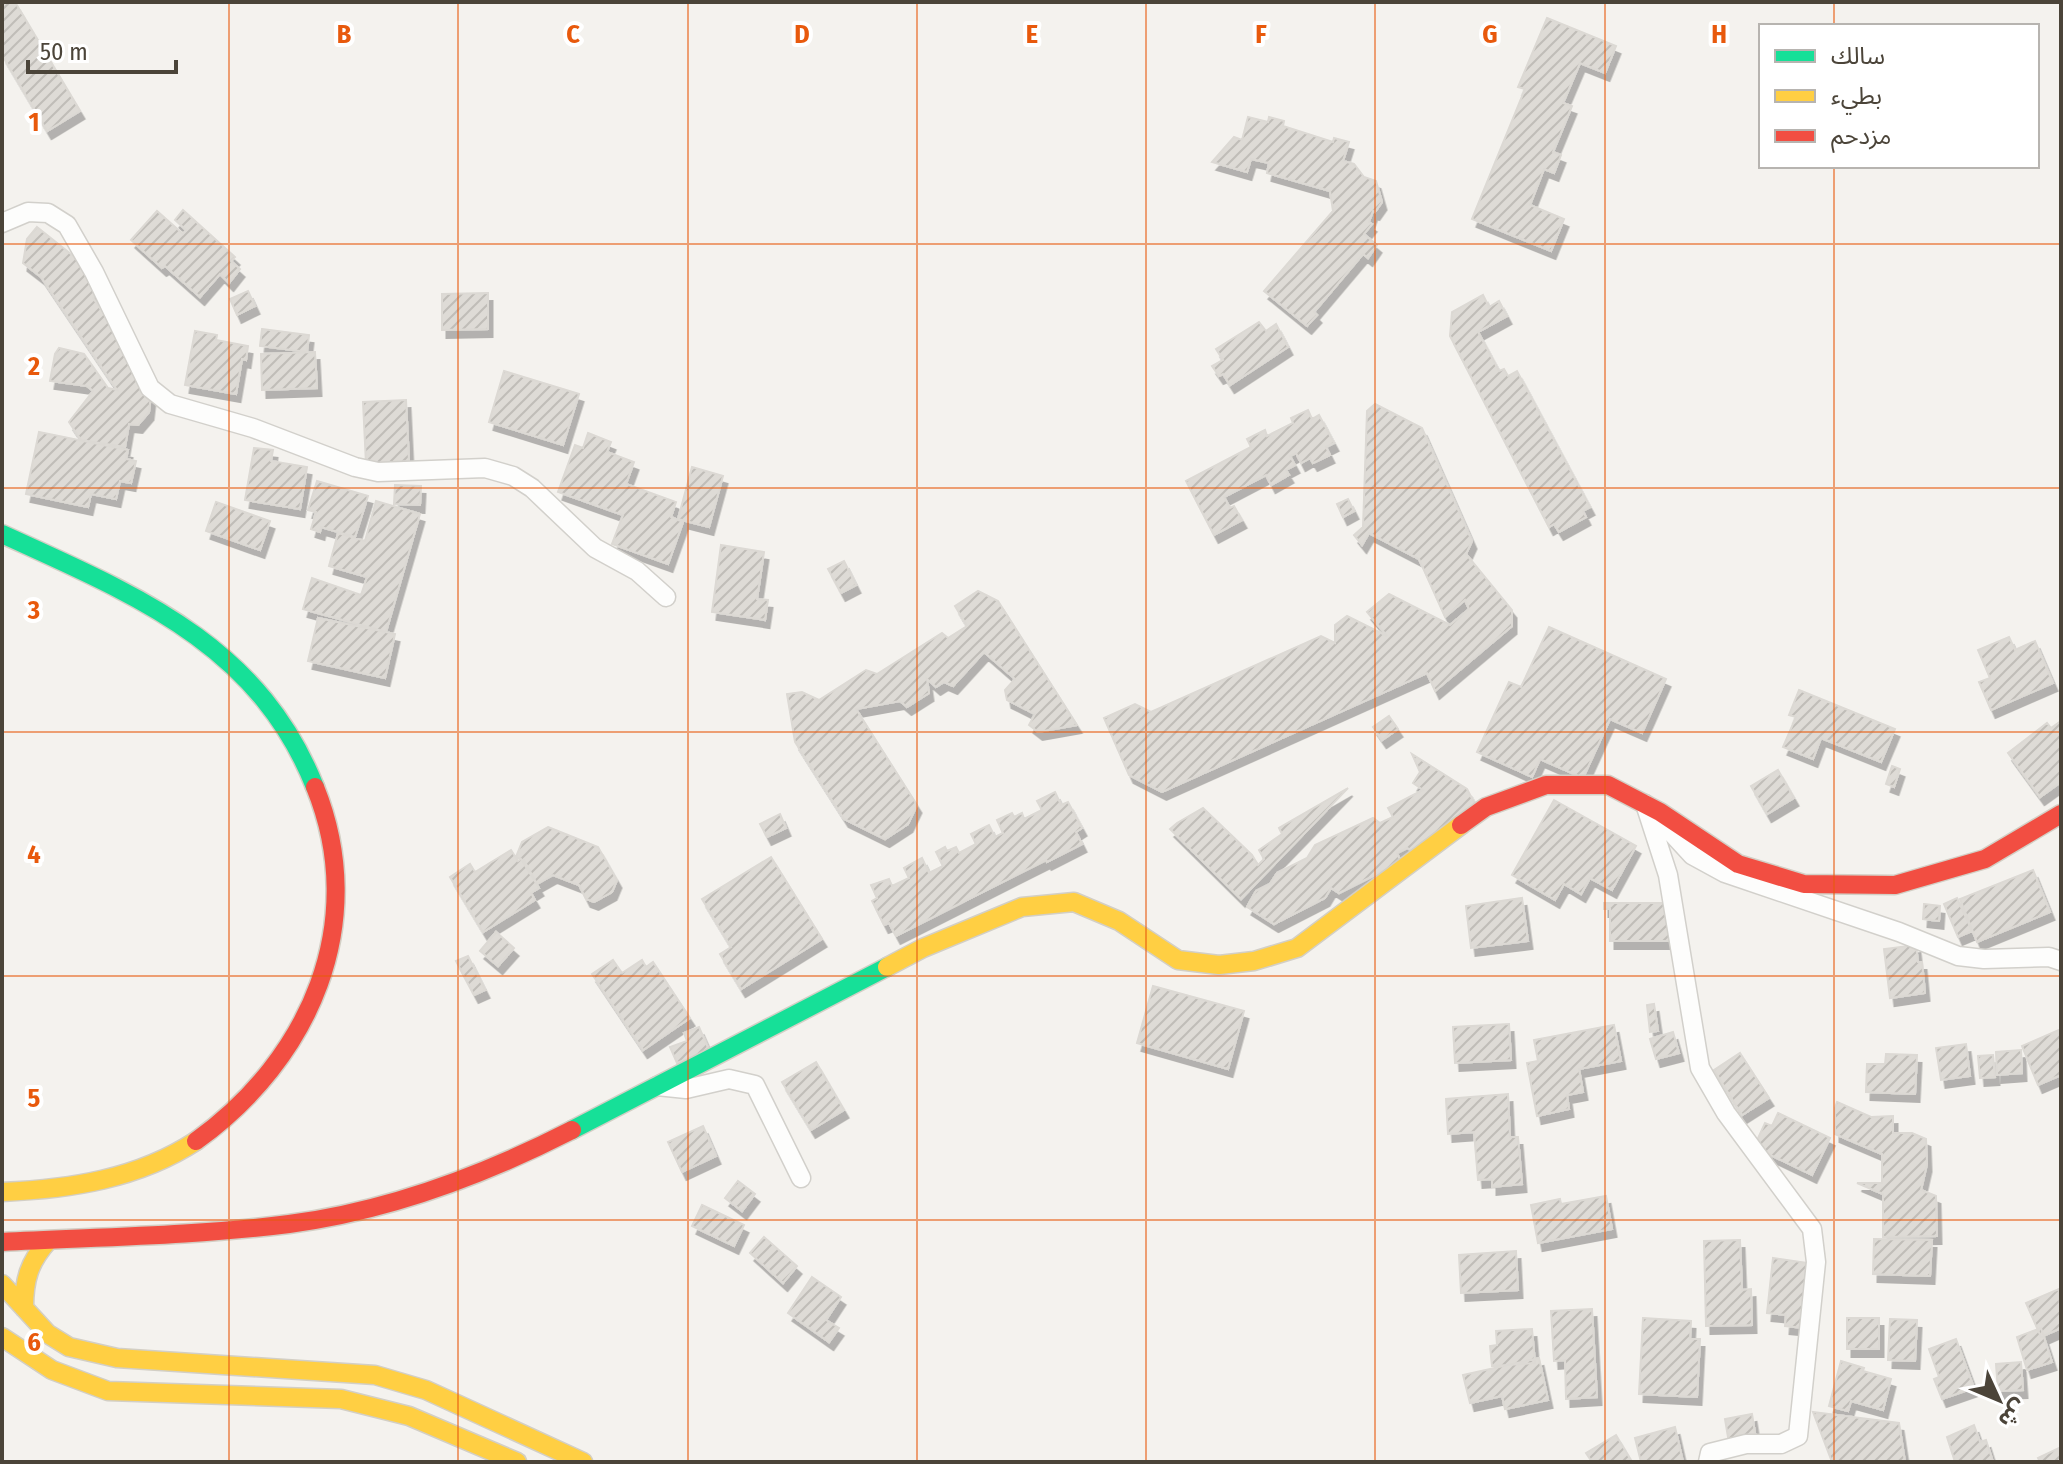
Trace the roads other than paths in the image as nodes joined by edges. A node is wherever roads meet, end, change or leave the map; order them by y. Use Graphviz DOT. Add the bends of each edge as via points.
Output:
graph roads {
  1 [pos="2,223"];
  2 [pos="2,534"];
  3 [pos="666,597"];
  4 [pos="1645,804"];
  5 [pos="2061,814"];
  6 [pos="2061,961"];
  7 [pos="657,1086"];
  8 [pos="801,1178"];
  9 [pos="24,1191"];
  10 [pos="2,1192"];
  11 [pos="2,1202"];
  12 [pos="2,1232"];
  13 [pos="48,1241"];
  14 [pos="2,1242"];
  15 [pos="2,1284"];
  16 [pos="24,1308"];
  17 [pos="2,1337"];
  18 [pos="517,1462"];
  19 [pos="583,1462"];
  20 [pos="1708,1462"];
  1 -- 3 [label="street" via="28,212 48,213 67,225 150,388 170,404 378,472 485,468 513,476 595,548 637,571"];
  2 -- 9 [label="main road" via="179,624 232,664 271,705 304,759 325,811 336,907 326,962 309,1010 284,1057 224,1120 192,1144 118,1176"];
  4 -- 5 [label="main road" via="1738,864 1804,884 1895,885 1985,859"];
  4 -- 6 [label="street" via="1692,855 1725,873 1958,956"];
  4 -- 7 [label="main road" via="1608,785 1546,785 1486,807 1297,948 1254,961 1219,965 1178,960 1119,921 1074,902 1022,907 923,948"];
  4 -- 20 [label="street" via="1668,875 1700,1068 1726,1113 1812,1229 1816,1262 1798,1436 1781,1444 1723,1448 1710,1453"];
  7 -- 8 [label="street" via="686,1089 729,1079 755,1085"];
  7 -- 13 [label="main road" via="508,1161 364,1210 290,1224"];
  9 -- 10 [label="main road"];
  9 -- 11 [label="main road"];
  12 -- 13 [label="main road"];
  13 -- 14 [label="main road"];
  13 -- 16 [label="main road" via="28,1268"];
  15 -- 16 [label="main road"];
  16 -- 19 [label="main road" via="48,1334 90,1353 402,1381"];
  17 -- 18 [label="main road" via="35,1362 108,1391 369,1403 428,1422"];
}
